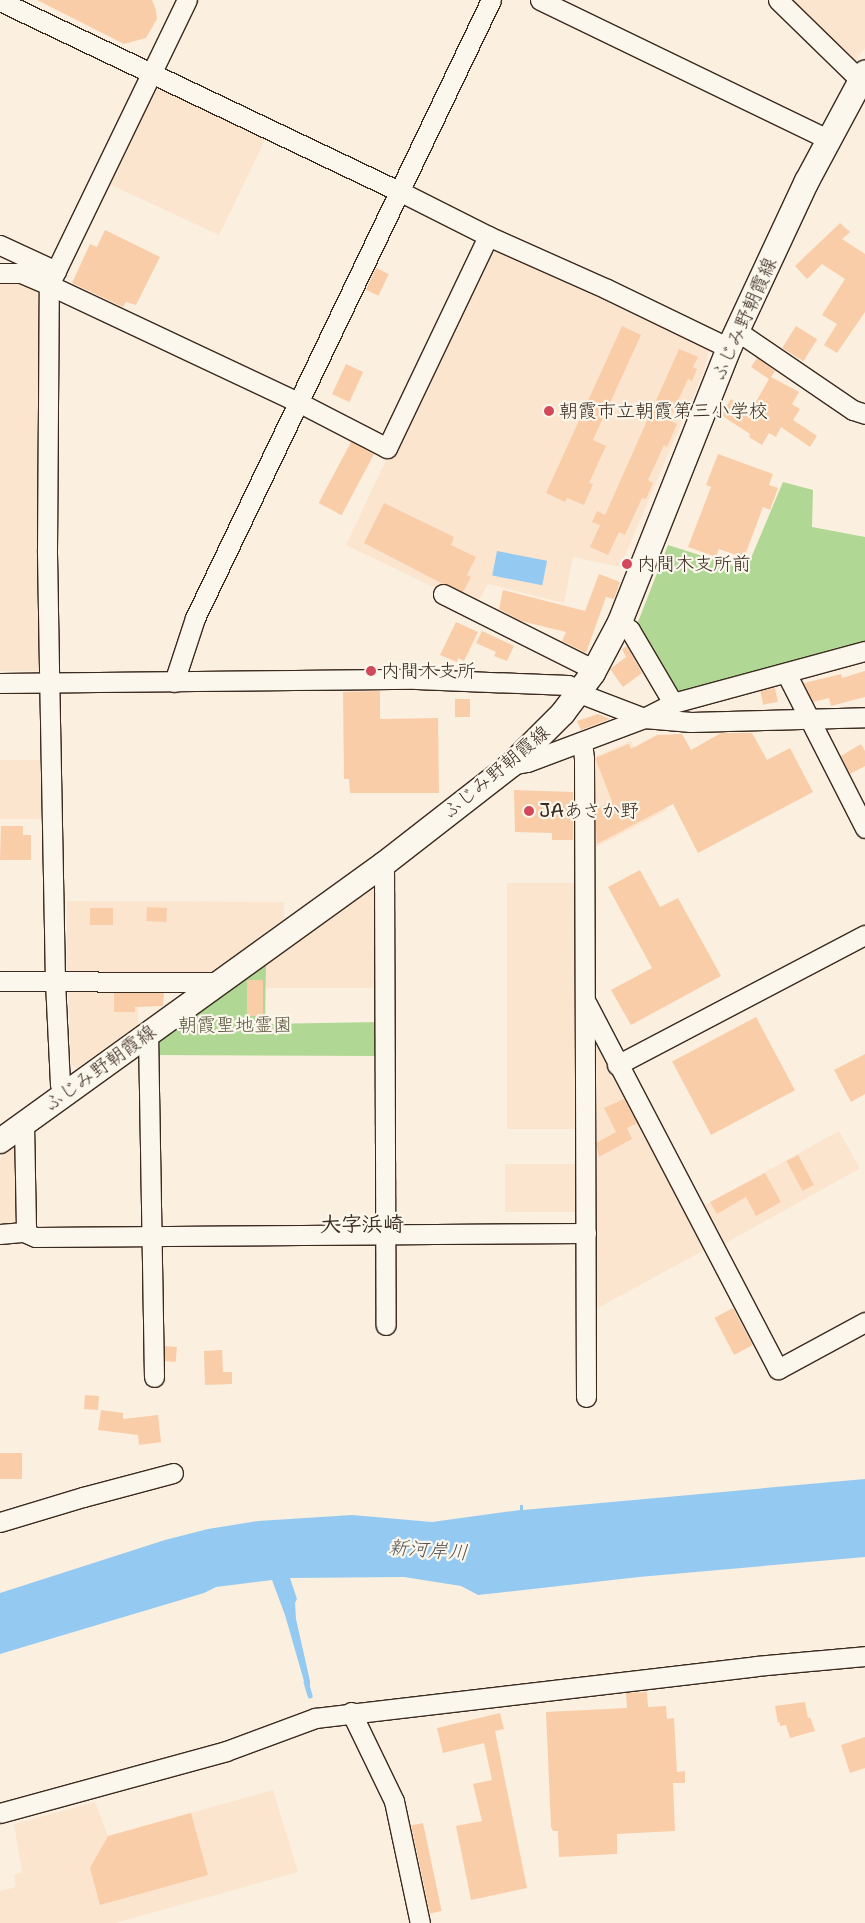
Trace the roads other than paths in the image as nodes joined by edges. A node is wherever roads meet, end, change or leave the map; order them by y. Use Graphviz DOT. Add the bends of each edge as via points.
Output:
graph roads {
  1 [pos="187,0"];
  2 [pos="491,0"];
  3 [pos="540,0"];
  4 [pos="778,0"];
  5 [pos="0,1"];
  6 [pos="152,73"];
  7 [pos="863,77"];
  8 [pos="828,139"];
  9 [pos="399,191"];
  10 [pos="488,236"];
  11 [pos="0,245"];
  12 [pos="0,273"];
  13 [pos="52,278"];
  14 [pos="733,339"];
  15 [pos="298,402"];
  16 [pos="865,414"];
  17 [pos="443,594"];
  18 [pos="620,622"];
  19 [pos="865,651"];
  20 [pos="593,672"];
  21 [pos="786,673"];
  22 [pos="174,682"];
  23 [pos="0,683"];
  24 [pos="50,684"];
  25 [pos="579,693"];
  26 [pos="673,703"];
  27 [pos="865,717"];
  28 [pos="644,718"];
  29 [pos="810,718"];
  30 [pos="582,742"];
  31 [pos="511,765"];
  32 [pos="865,828"];
  33 [pos="384,864"];
  34 [pos="865,935"];
  35 [pos="0,981"];
  36 [pos="55,981"];
  37 [pos="219,982"];
  38 [pos="585,1001"];
  39 [pos="148,1033"];
  40 [pos="617,1065"];
  41 [pos="64,1093"];
  42 [pos="24,1124"];
  43 [pos="0,1141"];
  44 [pos="24,1232"];
  45 [pos="586,1233"];
  46 [pos="0,1234"];
  47 [pos="385,1234"];
  48 [pos="150,1236"];
  49 [pos="865,1322"];
  50 [pos="386,1325"];
  51 [pos="154,1377"];
  52 [pos="586,1397"];
  53 [pos="173,1473"];
  54 [pos="0,1522"];
  55 [pos="865,1656"];
  56 [pos="351,1712"];
  57 [pos="0,1814"];
  58 [pos="420,1923"];
  1 -- 6 [label="street"];
  2 -- 9 [label="street"];
  3 -- 8 [label="street"];
  4 -- 7 [label="street"];
  5 -- 6 [label="street"];
  6 -- 9 [label="street"];
  6 -- 13 [label="street"];
  7 -- 8 [label="main road, ふじみ野朝霞線"];
  8 -- 14 [label="main road, ふじみ野朝霞線"];
  9 -- 10 [label="street"];
  9 -- 15 [label="street"];
  10 -- 14 [label="street" via="607,289"];
  10 -- 15 [label="street" via="387,448"];
  11 -- 13 [label="street"];
  12 -- 13 [label="street"];
  13 -- 15 [label="street"];
  13 -- 24 [label="street" via="47,548"];
  14 -- 16 [label="street"];
  14 -- 18 [label="main road, ふじみ野朝霞線"];
  15 -- 22 [label="street" via="195,618"];
  17 -- 20 [label="street" via="585,665"];
  18 -- 20 [label="main road, ふじみ野朝霞線"];
  18 -- 26 [label="street" via="630,630"];
  19 -- 21 [label="street"];
  20 -- 25 [label="main road, ふじみ野朝霞線"];
  21 -- 26 [label="street"];
  21 -- 29 [label="street"];
  22 -- 24 [label="street"];
  22 -- 25 [label="street" via="416,679 568,685"];
  23 -- 24 [label="street"];
  24 -- 36 [label="street"];
  25 -- 28 [label="street"];
  25 -- 31 [label="main road, ふじみ野朝霞線" via="546,732"];
  26 -- 28 [label="street"];
  27 -- 29 [label="street"];
  28 -- 29 [label="street" via="691,722"];
  28 -- 30 [label="street"];
  29 -- 32 [label="street"];
  30 -- 31 [label="street"];
  30 -- 38 [label="street"];
  31 -- 33 [label="main road, ふじみ野朝霞線"];
  33 -- 37 [label="main road, ふじみ野朝霞線"];
  33 -- 47 [label="street"];
  34 -- 40 [label="street"];
  35 -- 36 [label="street"];
  36 -- 37 [label="street"];
  36 -- 41 [label="street" via="60,1084"];
  37 -- 39 [label="main road, ふじみ野朝霞線"];
  38 -- 40 [label="street"];
  38 -- 45 [label="street"];
  39 -- 41 [label="main road, ふじみ野朝霞線"];
  39 -- 48 [label="street"];
  40 -- 49 [label="street" via="778,1369"];
  41 -- 42 [label="main road, ふじみ野朝霞線"];
  42 -- 43 [label="main road, ふじみ野朝霞線"];
  42 -- 44 [label="street"];
  44 -- 46 [label="street"];
  44 -- 48 [label="street" via="35,1237"];
  45 -- 47 [label="street"];
  45 -- 52 [label="street"];
  47 -- 48 [label="street"];
  47 -- 50 [label="street"];
  48 -- 51 [label="street"];
  53 -- 54 [label="street"];
  55 -- 56 [label="street"];
  56 -- 57 [label="street" via="315,1718 226,1751"];
  56 -- 58 [label="street" via="394,1801"];
}
